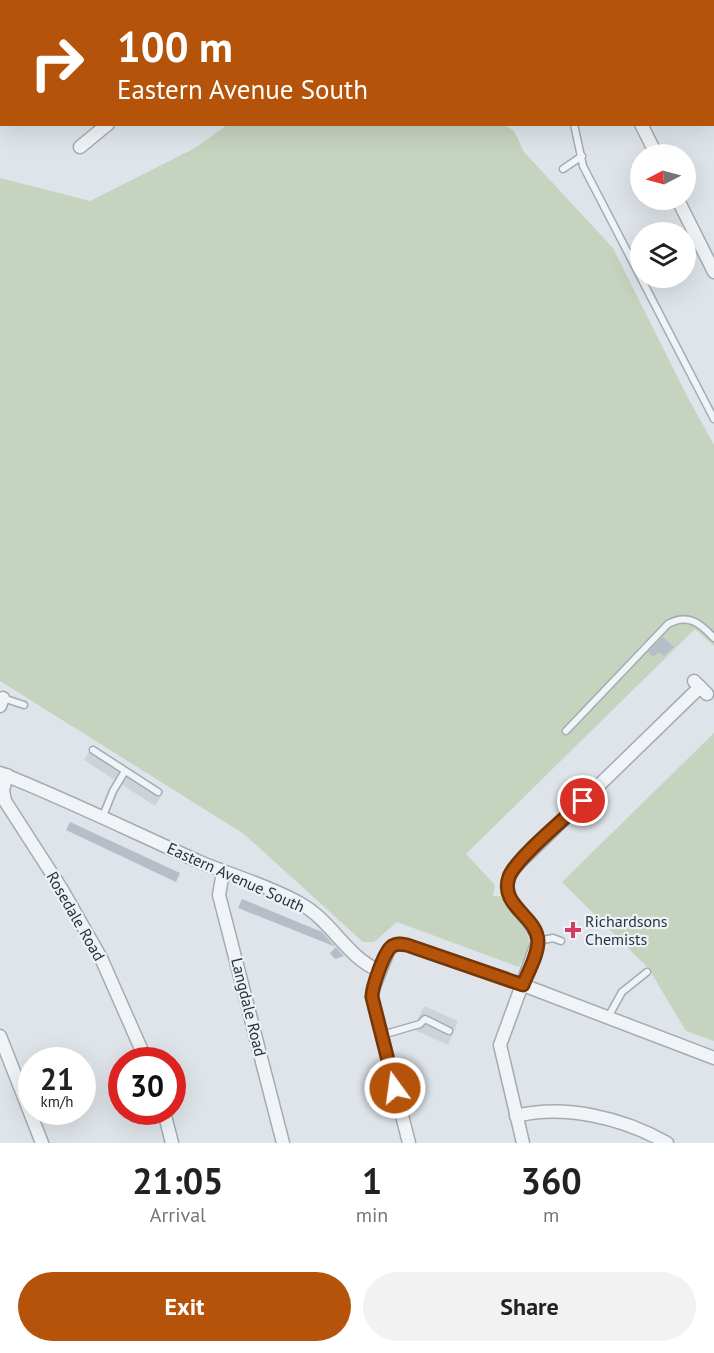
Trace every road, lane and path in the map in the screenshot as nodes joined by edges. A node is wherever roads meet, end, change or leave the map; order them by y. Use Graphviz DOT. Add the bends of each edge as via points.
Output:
graph roads {
  1 [pos="106,126"];
  2 [pos="574,126"];
  3 [pos="642,126"];
  4 [pos="651,144"];
  5 [pos="80,147"];
  6 [pos="582,156"];
  7 [pos="563,169"];
  8 [pos="683,210"];
  9 [pos="714,272"];
  10 [pos="714,419"];
  11 [pos="714,638"];
  12 [pos="704,691"];
  13 [pos="1,702"];
  14 [pos="24,705"];
  15 [pos="566,731"];
  16 [pos="93,750"];
  17 [pos="125,771"];
  18 [pos="3,774"];
  19 [pos="158,792"];
  20 [pos="103,816"];
  21 [pos="223,872"];
  22 [pos="538,940"];
  23 [pos="561,942"];
  24 [pos="380,971"];
  25 [pos="646,972"];
  26 [pos="523,985"];
  27 [pos="607,1019"];
  28 [pos="449,1031"];
  29 [pos="381,1035"];
  30 [pos="0,1036"];
  31 [pos="140,1047"];
  32 [pos="714,1058"];
  33 [pos="516,1116"];
  34 [pos="167,1125"];
  35 [pos="42,1143"];
  36 [pos="172,1143"];
  37 [pos="283,1143"];
  38 [pos="408,1143"];
  39 [pos="523,1143"];
  40 [pos="667,1143"];
  1 -- 5 [label="street"];
  2 -- 6 [label="lane"];
  3 -- 4 [label="street"];
  6 -- 7 [label="lane"];
  6 -- 10 [label="lane" via="583,166 638,276"];
  8 -- 9 [label="street"];
  11 -- 15 [label="lane" via="689,619 668,624"];
  12 -- 22 [label="street" via="510,873 510,898 532,925"];
  13 -- 14 [label="lane"];
  16 -- 17 [label="lane"];
  17 -- 19 [label="lane"];
  17 -- 20 [label="lane"];
  18 -- 20 [label="street, Eastern Avenue South"];
  18 -- 31 [label="street, Rosedale Road" via="5,801 62,888 101,958"];
  20 -- 21 [label="street, Eastern Avenue South"];
  21 -- 24 [label="street, Eastern Avenue South" via="294,900 320,918 363,963"];
  21 -- 37 [label="street, Langdale Road" via="219,895"];
  22 -- 23 [label="lane" via="553,938"];
  22 -- 26 [label="street"];
  24 -- 26 [label="street" via="389,949 401,944"];
  24 -- 29 [label="street" via="372,997"];
  25 -- 27 [label="lane" via="622,992"];
  26 -- 27 [label="street"];
  26 -- 33 [label="street" via="499,1051"];
  27 -- 32 [label="street"];
  28 -- 29 [label="lane" via="425,1019"];
  29 -- 38 [label="street"];
  30 -- 35 [label="street"];
  33 -- 39 [label="street"];
  33 -- 40 [label="street" via="558,1111 581,1113"];
  34 -- 36 [label="street"];
}
